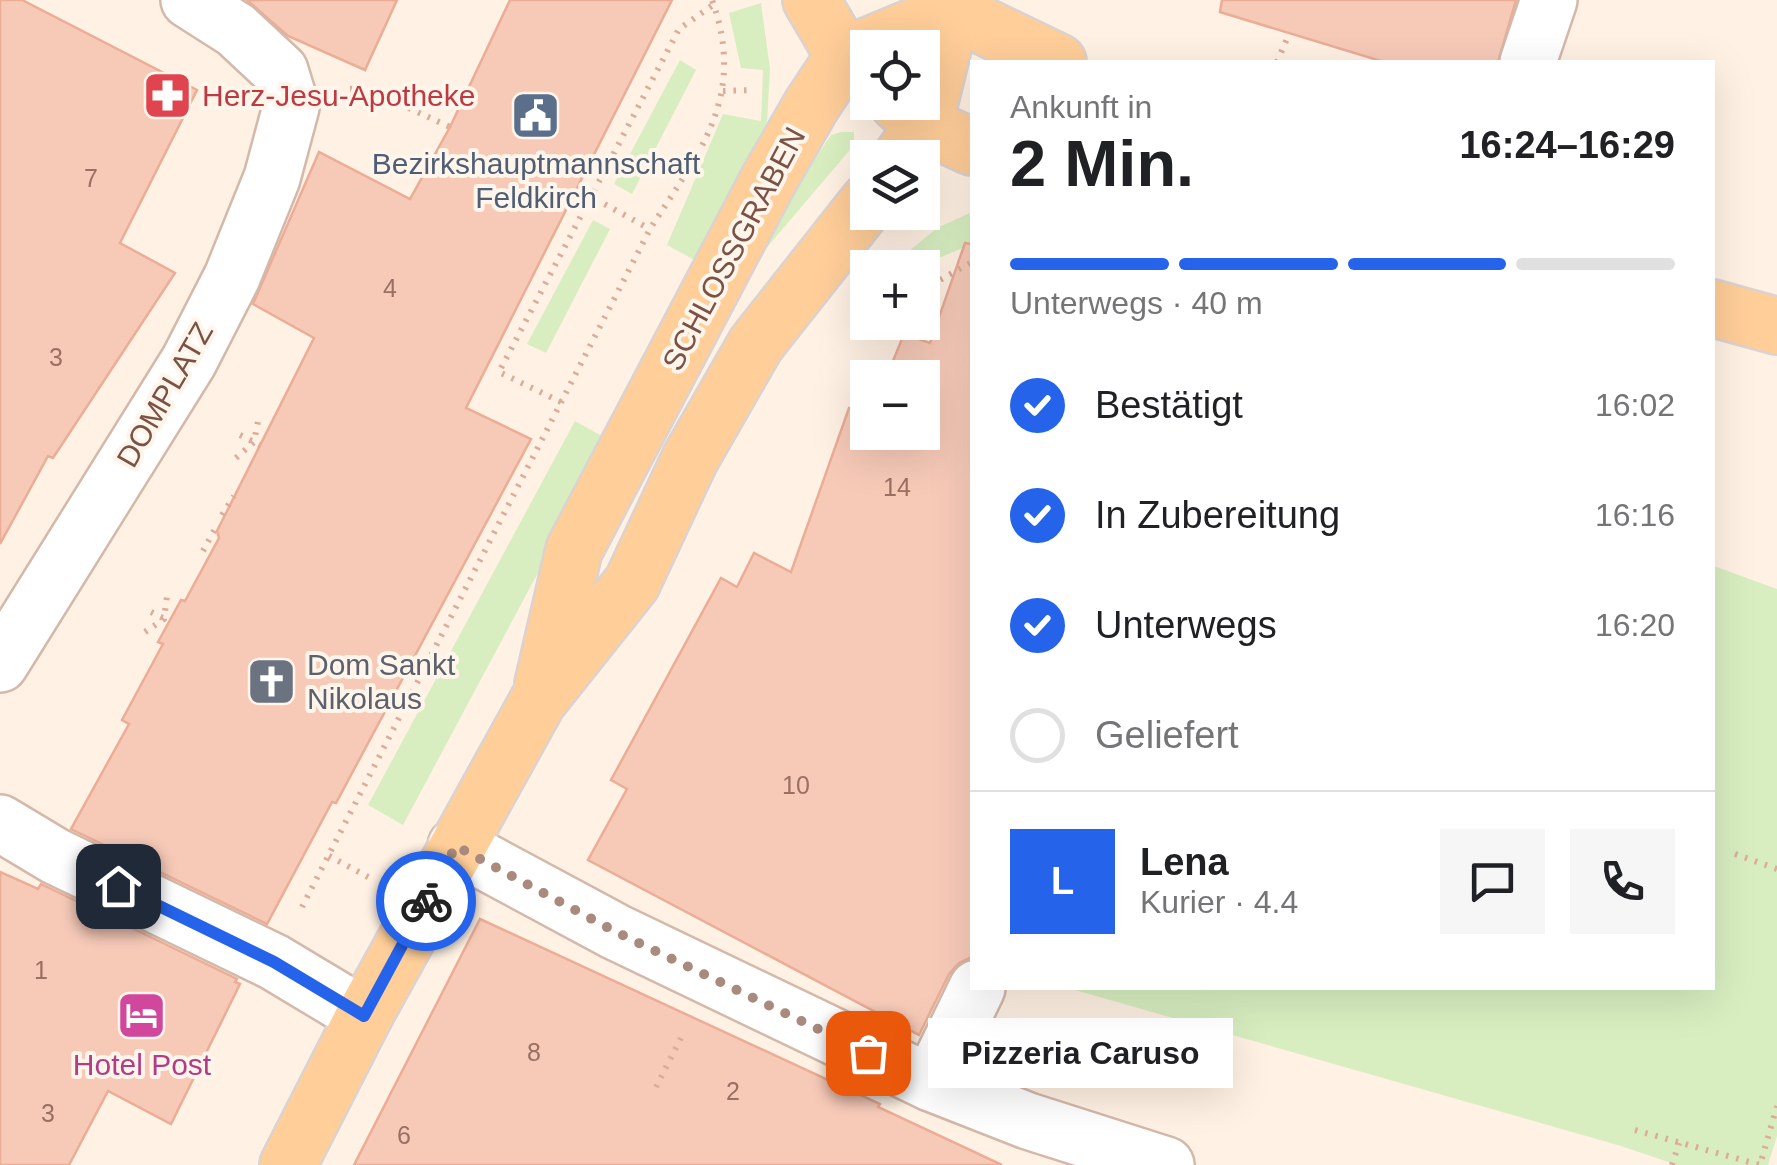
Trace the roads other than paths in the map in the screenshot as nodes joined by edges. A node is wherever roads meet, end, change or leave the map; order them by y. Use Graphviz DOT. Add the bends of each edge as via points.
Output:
graph roads {
  1 [pos="189,0"];
  2 [pos="810,0"];
  3 [pos="1549,0"];
  4 [pos="948,5"];
  5 [pos="910,30"];
  6 [pos="850,57"];
  7 [pos="1054,60"];
  8 [pos="1529,60"];
  9 [pos="850,74"];
  10 [pos="924,133"];
  11 [pos="850,225"];
  12 [pos="1715,309"];
  13 [pos="1777,326"];
  14 [pos="0,664"];
  15 [pos="538,701"];
  16 [pos="0,823"];
  17 [pos="456,846"];
  18 [pos="973,995"];
  19 [pos="364,1016"];
  20 [pos="931,1083"];
  21 [pos="1021,1143"];
  22 [pos="288,1165"];
  23 [pos="1166,1165"];
  1 -- 14 [label="street, DOMPLATZ" via="236,30 280,71 292,106 272,178 189,361"];
  2 -- 6 [label="main road"];
  3 -- 8 [label="street"];
  4 -- 5 [label="main road"];
  4 -- 7 [label="main road"];
  4 -- 10 [label="main road"];
  9 -- 15 [label="main road, SCHLOSSGRABEN" via="768,181 574,550"];
  11 -- 15 [label="main road, SCHLOSSGRABEN" via="756,344 690,459 632,584"];
  12 -- 13 [label="main road"];
  15 -- 17 [label="main road, SCHLOSSGRABEN"];
  16 -- 19 [label="street" via="274,962"];
  17 -- 19 [label="main road, SCHLOSSGRABEN"];
  17 -- 20 [label="street" via="616,932"];
  18 -- 20 [label="street"];
  19 -- 22 [label="main road, SCHLOSSGRABEN"];
  20 -- 21 [label="street"];
  21 -- 23 [label="street"];
}
